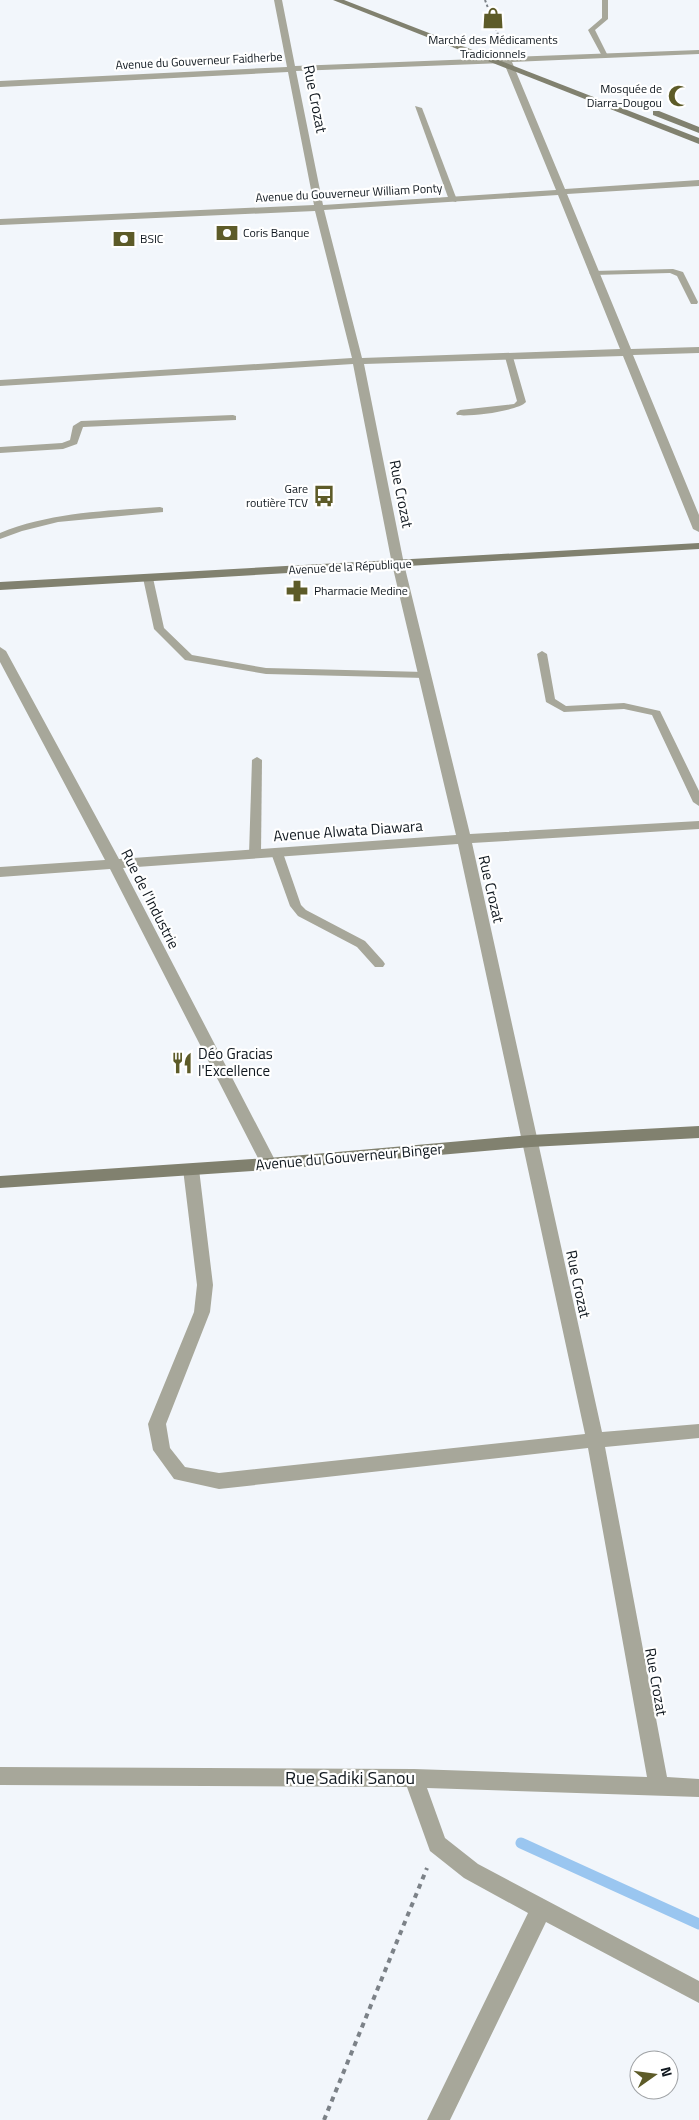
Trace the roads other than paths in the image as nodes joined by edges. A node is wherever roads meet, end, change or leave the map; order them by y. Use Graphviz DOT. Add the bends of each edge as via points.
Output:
graph roads {
  1 [pos="278,0"];
  2 [pos="337,0"];
  3 [pos="356,0"];
  4 [pos="605,0"];
  5 [pos="699,52"];
  6 [pos="604,56"];
  7 [pos="495,61"];
  8 [pos="509,61"];
  9 [pos="292,69"];
  10 [pos="0,84"];
  11 [pos="616,98"];
  12 [pos="418,108"];
  13 [pos="644,109"];
  14 [pos="699,130"];
  15 [pos="699,141"];
  16 [pos="699,183"];
  17 [pos="561,193"];
  18 [pos="452,200"];
  19 [pos="319,208"];
  20 [pos="0,222"];
  21 [pos="593,273"];
  22 [pos="694,302"];
  23 [pos="699,350"];
  24 [pos="626,354"];
  25 [pos="509,357"];
  26 [pos="358,361"];
  27 [pos="0,383"];
  28 [pos="460,413"];
  29 [pos="233,418"];
  30 [pos="0,450"];
  31 [pos="160,510"];
  32 [pos="699,529"];
  33 [pos="0,536"];
  34 [pos="699,546"];
  35 [pos="398,564"];
  36 [pos="148,578"];
  37 [pos="0,586"];
  38 [pos="0,650"];
  39 [pos="542,654"];
  40 [pos="425,675"];
  41 [pos="257,760"];
  42 [pos="699,802"];
  43 [pos="699,825"];
  44 [pos="464,839"];
  45 [pos="277,853"];
  46 [pos="255,854"];
  47 [pos="114,865"];
  48 [pos="0,872"];
  49 [pos="379,964"];
  50 [pos="699,1132"];
  51 [pos="530,1141"];
  52 [pos="269,1164"];
  53 [pos="190,1169"];
  54 [pos="0,1182"];
  55 [pos="699,1431"];
  56 [pos="595,1440"];
  57 [pos="0,1776"];
  58 [pos="414,1778"];
  59 [pos="659,1788"];
  60 [pos="699,1788"];
  61 [pos="541,1908"];
  62 [pos="699,1992"];
  63 [pos="438,2120"];
  1 -- 9 [label="street, Rue Crozat"];
  2 -- 7 [label="main road"];
  3 -- 8 [label="main road"];
  4 -- 6 [label="lane" via="605,19 591,30"];
  5 -- 6 [label="street"];
  6 -- 8 [label="street"];
  7 -- 8 [label="main road"];
  7 -- 9 [label="street, Avenue du Gouverneur Faidherbe"];
  8 -- 11 [label="main road"];
  8 -- 15 [label="main road"];
  8 -- 17 [label="street"];
  9 -- 10 [label="street, Avenue du Gouverneur Faidherbe"];
  9 -- 19 [label="street, Rue Crozat"];
  12 -- 18 [label="lane"];
  13 -- 14 [label="main road"];
  16 -- 17 [label="street, Avenue du Gouverneur William Ponty"];
  17 -- 18 [label="street, Avenue du Gouverneur William Ponty"];
  17 -- 21 [label="street"];
  18 -- 19 [label="street, Avenue du Gouverneur William Ponty"];
  19 -- 20 [label="street, Avenue du Gouverneur William Ponty"];
  19 -- 26 [label="street, Rue Crozat"];
  21 -- 22 [label="lane" via="670,271 680,274"];
  21 -- 24 [label="street"];
  23 -- 24 [label="street"];
  24 -- 25 [label="street"];
  24 -- 32 [label="street"];
  25 -- 26 [label="street"];
  25 -- 28 [label="lane" via="522,402 516,406"];
  26 -- 27 [label="street"];
  26 -- 35 [label="street, Rue Crozat"];
  29 -- 30 [label="lane" via="81,424 77,426 74,442 62,446"];
  31 -- 33 [label="lane" via="52,519"];
  34 -- 35 [label="main road, Avenue de la République"];
  35 -- 36 [label="main road, Avenue de la République"];
  35 -- 40 [label="street, Rue Crozat"];
  36 -- 37 [label="main road, Avenue de la République"];
  36 -- 40 [label="lane" via="159,629 189,658 266,672"];
  38 -- 47 [label="street, Rue de l'Industrie"];
  39 -- 42 [label="lane" via="550,700 564,709 624,706 656,713"];
  40 -- 44 [label="street, Rue Crozat"];
  41 -- 46 [label="lane"];
  43 -- 44 [label="street, Avenue Alwata Diawara"];
  44 -- 45 [label="street, Avenue Alwata Diawara"];
  44 -- 51 [label="street, Rue Crozat"];
  45 -- 46 [label="street, Avenue Alwata Diawara"];
  45 -- 49 [label="lane" via="296,906 302,913 362,944"];
  46 -- 47 [label="street, Avenue Alwata Diawara"];
  47 -- 48 [label="street, Avenue Alwata Diawara"];
  47 -- 52 [label="street, Rue de l'Industrie"];
  50 -- 51 [label="main road, Avenue du Gouverneur Binger"];
  51 -- 52 [label="main road, Avenue du Gouverneur Binger"];
  51 -- 56 [label="street, Rue Crozat"];
  52 -- 53 [label="main road, Avenue du Gouverneur Binger"];
  53 -- 54 [label="main road, Avenue du Gouverneur Binger"];
  53 -- 56 [label="street" via="205,1285 202,1312 157,1424 162,1450 180,1474 219,1481"];
  55 -- 56 [label="street"];
  56 -- 59 [label="street, Rue Crozat"];
  57 -- 58 [label="street, Rue Sadiki Sanou"];
  58 -- 59 [label="street, Rue Sadiki Sanou"];
  58 -- 61 [label="street" via="437,1844 471,1871"];
  59 -- 60 [label="street, Rue Sadiki Sanou"];
  61 -- 62 [label="street"];
  61 -- 63 [label="street"];
}
